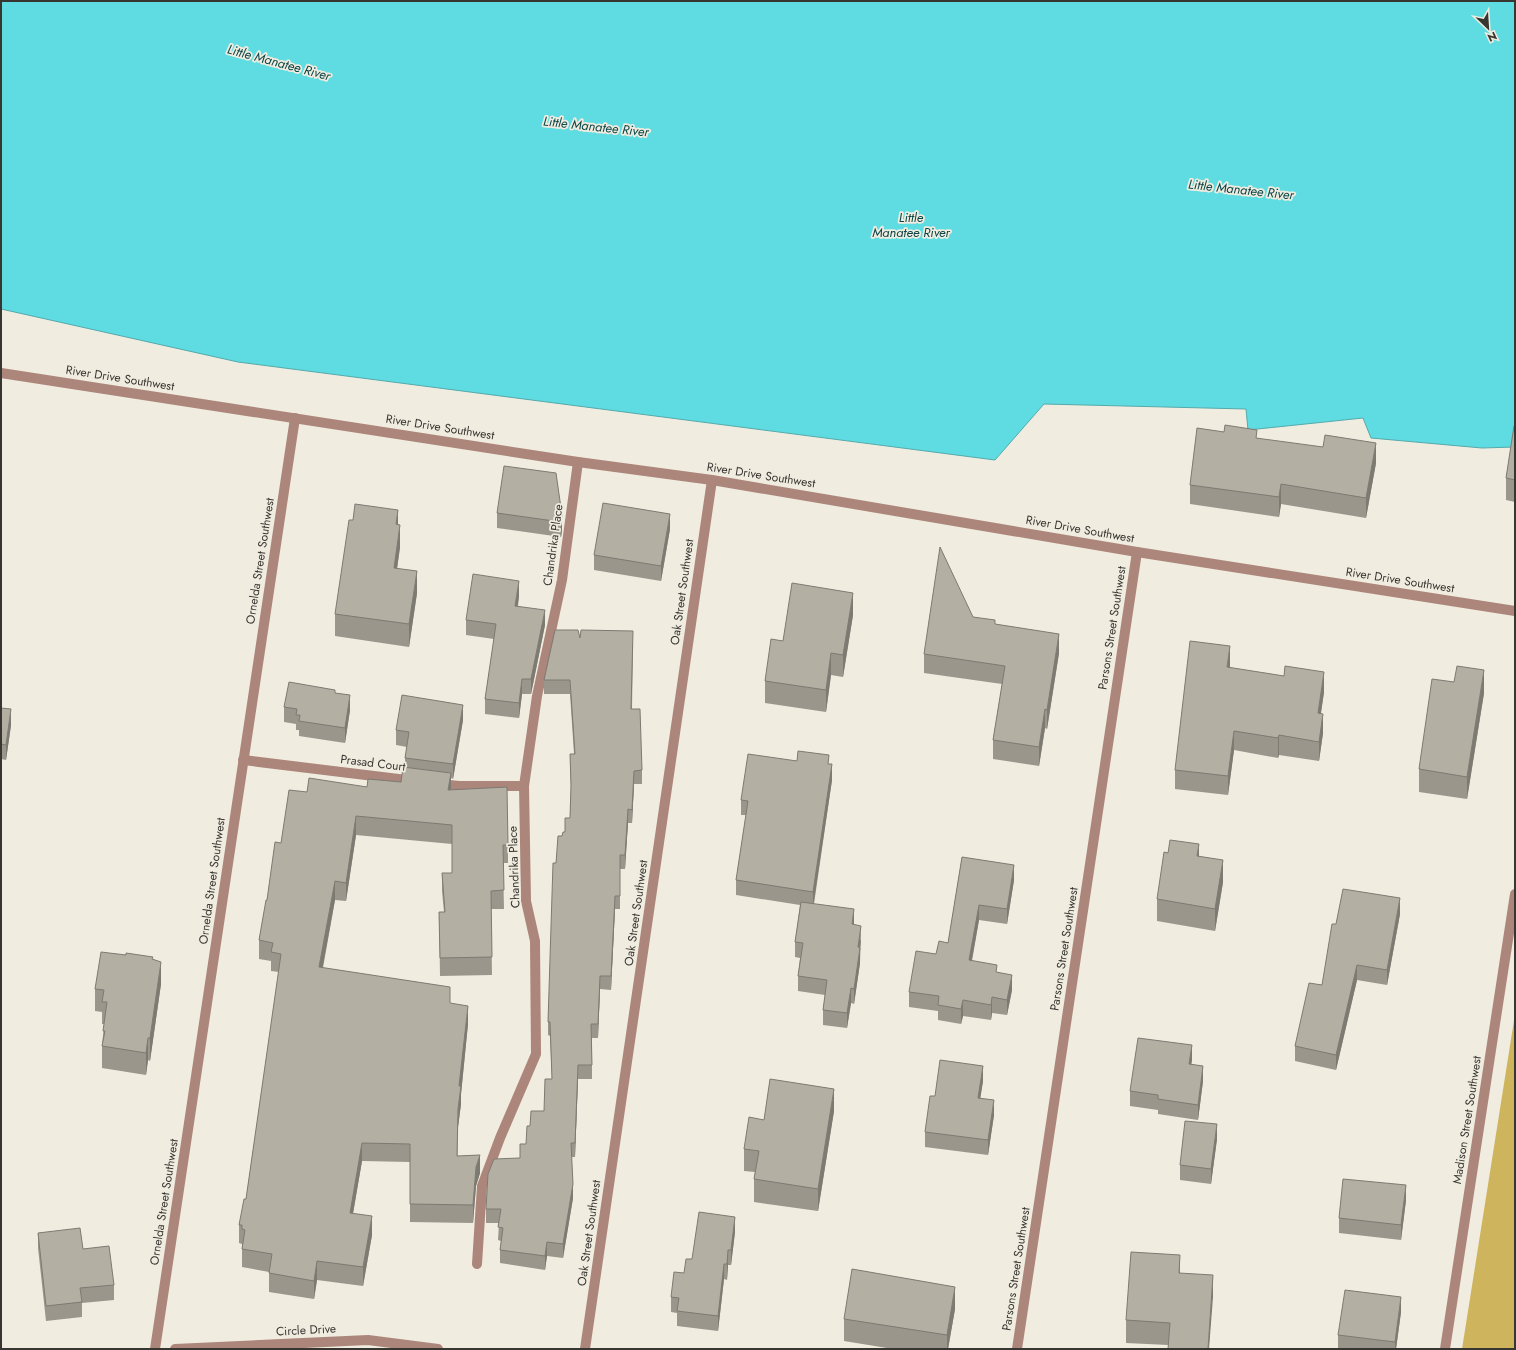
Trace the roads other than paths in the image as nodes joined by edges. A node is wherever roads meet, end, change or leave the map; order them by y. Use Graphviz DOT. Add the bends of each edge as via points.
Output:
graph roads {
  1 [pos="1,373"];
  2 [pos="295,418"];
  3 [pos="578,462"];
  4 [pos="712,480"];
  5 [pos="1137,552"];
  6 [pos="1515,611"];
  7 [pos="243,760"];
  8 [pos="524,786"];
  9 [pos="1515,894"];
  10 [pos="477,1264"];
  11 [pos="156,1349"];
  12 [pos="175,1349"];
  13 [pos="438,1349"];
  14 [pos="585,1349"];
  15 [pos="1017,1349"];
  16 [pos="1445,1349"];
  1 -- 2 [label="street, River Drive Southwest"];
  2 -- 3 [label="street, River Drive Southwest"];
  2 -- 7 [label="street, Ornelda Street Southwest"];
  3 -- 4 [label="street, River Drive Southwest"];
  3 -- 8 [label="street, Chandrika Place" via="562,580 537,696"];
  4 -- 5 [label="street, River Drive Southwest"];
  4 -- 14 [label="street, Oak Street Southwest"];
  5 -- 6 [label="street, River Drive Southwest"];
  5 -- 15 [label="street, Parsons Street Southwest"];
  7 -- 8 [label="street, Prasad Court" via="459,786"];
  7 -- 11 [label="street, Ornelda Street Southwest"];
  8 -- 10 [label="street, Chandrika Place" via="526,901 535,941 536,1054 482,1186"];
  9 -- 16 [label="street, Madison Street Southwest"];
  12 -- 13 [label="street, Circle Drive" via="368,1340"];
}
